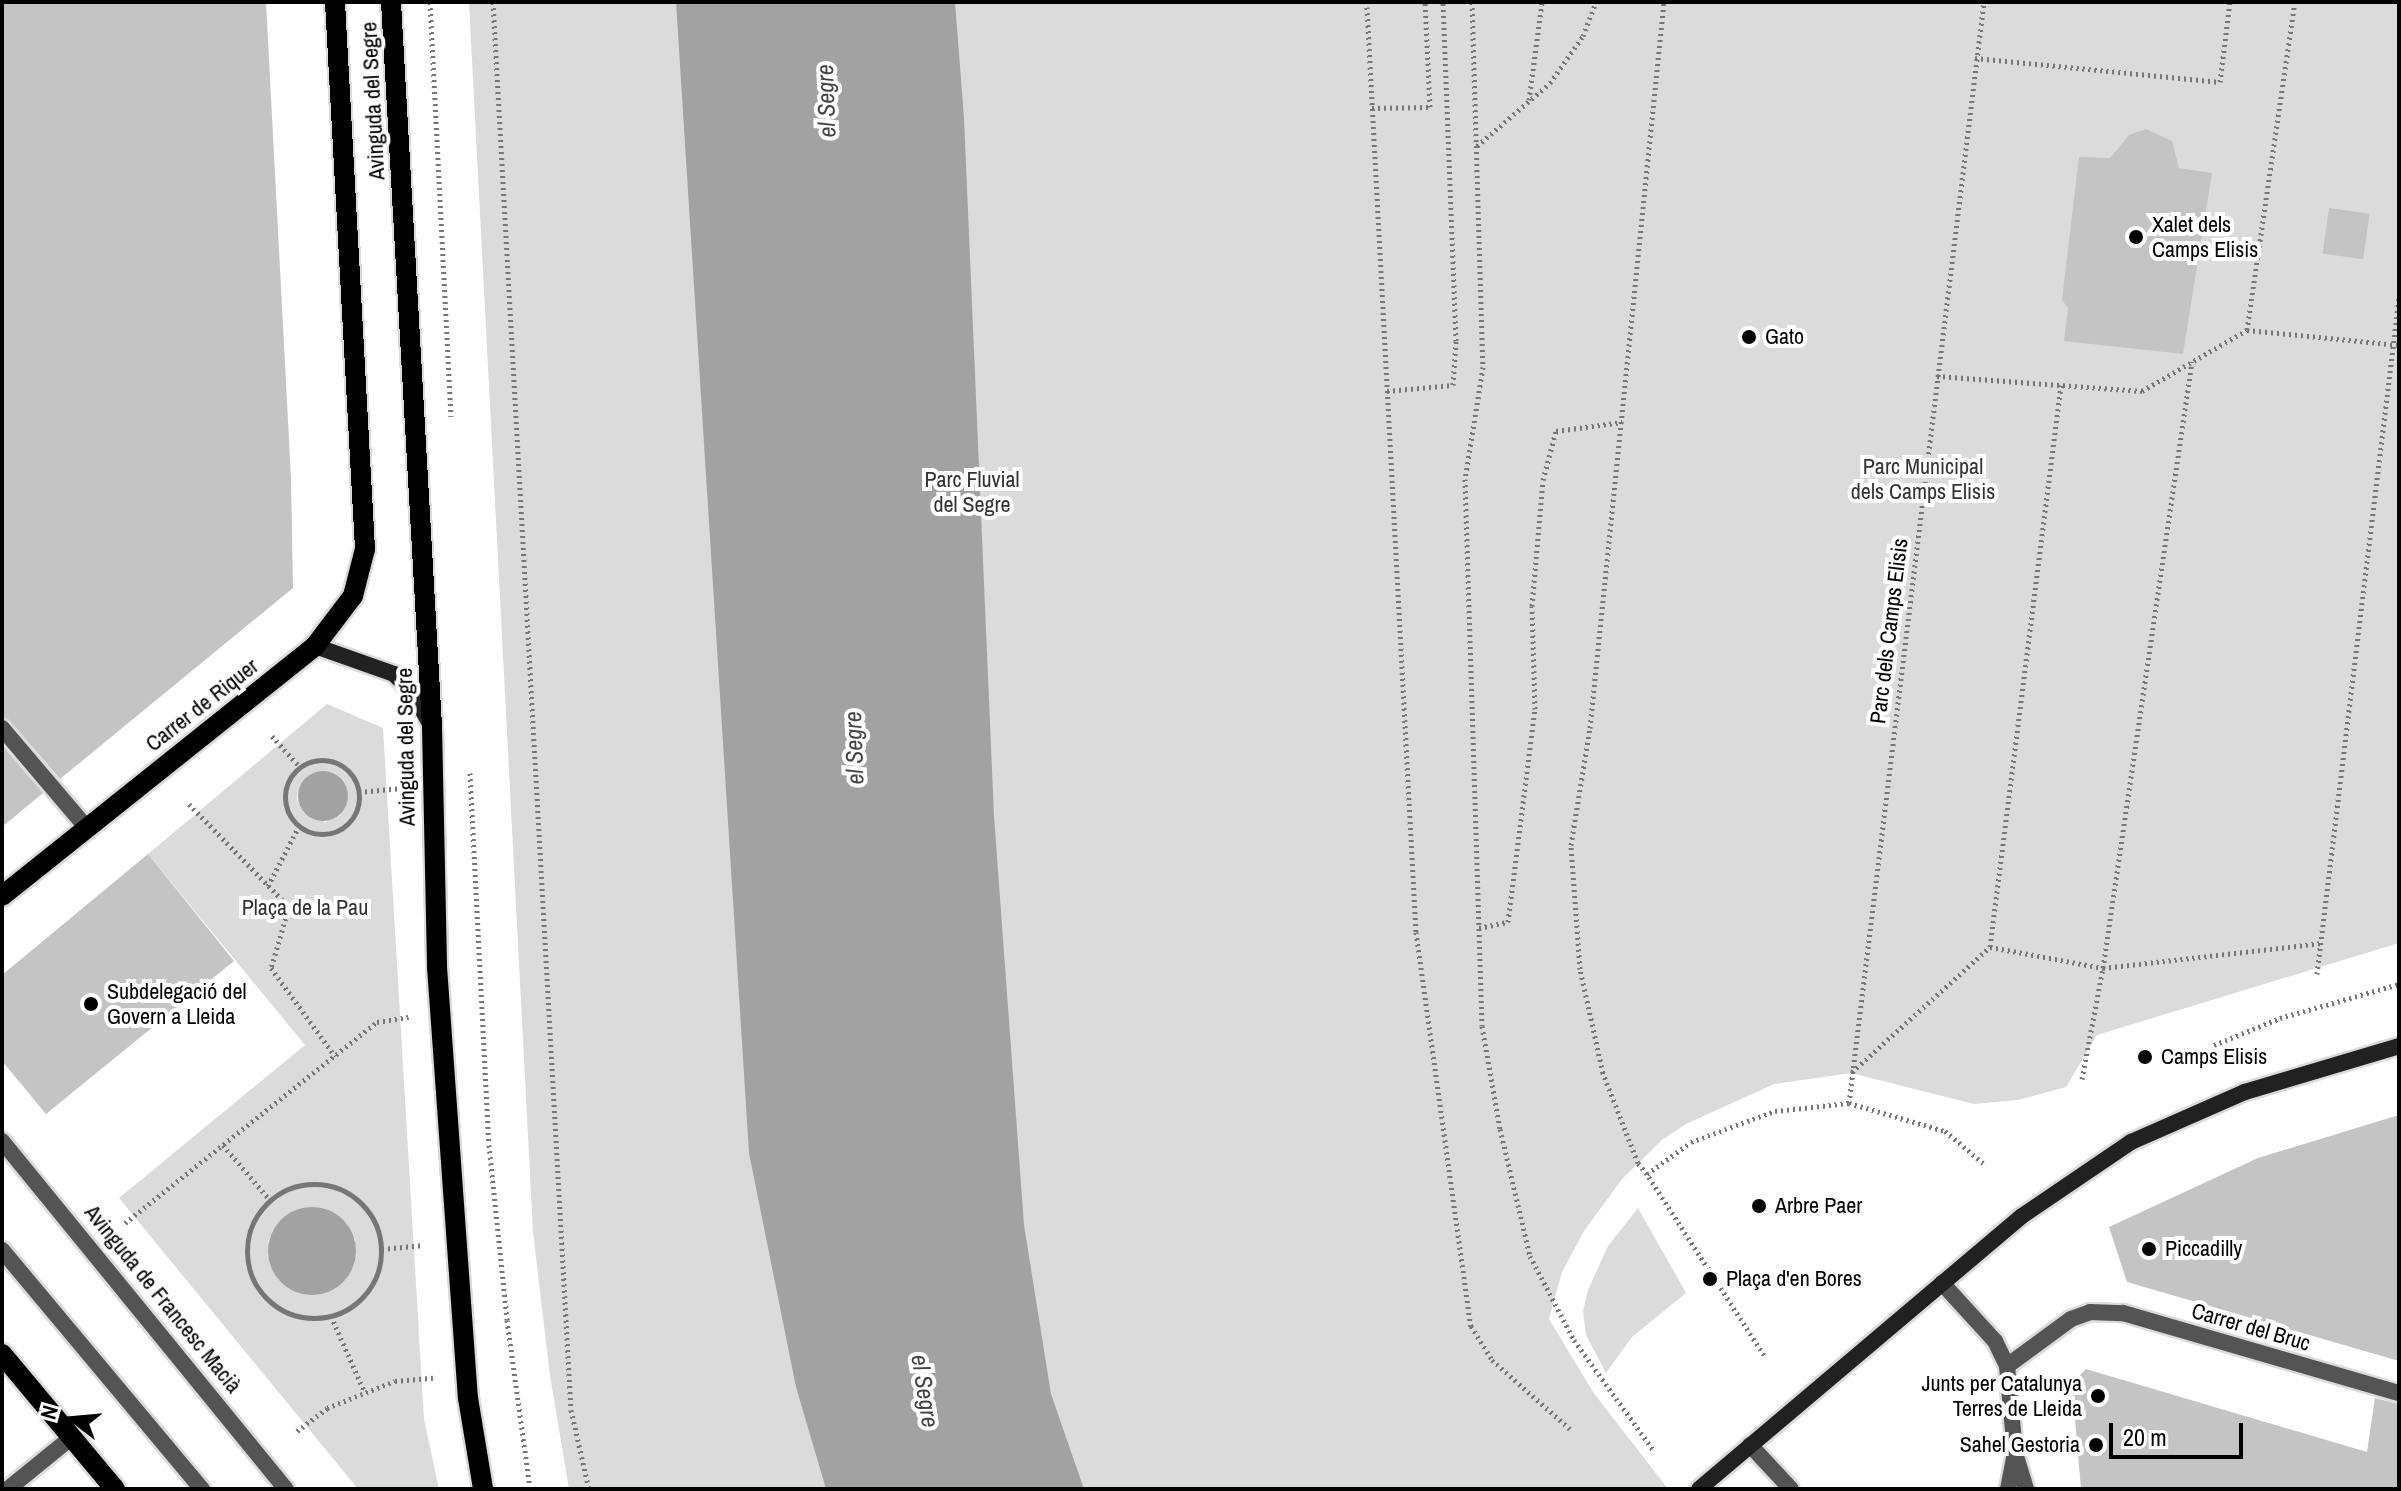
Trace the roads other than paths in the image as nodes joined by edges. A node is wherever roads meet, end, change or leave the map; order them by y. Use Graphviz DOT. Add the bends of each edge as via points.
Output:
graph roads {
  1 [pos="335,2"];
  2 [pos="391,2"];
  3 [pos="315,646"];
  4 [pos="432,726"];
  5 [pos="2,728"];
  6 [pos="86,827"];
  7 [pos="2,896"];
  8 [pos="2399,1046"];
  9 [pos="2,1141"];
  10 [pos="2,1250"];
  11 [pos="1942,1283"];
  12 [pos="2,1354"];
  13 [pos="2007,1366"];
  14 [pos="2399,1393"];
  15 [pos="72,1437"];
  16 [pos="1750,1445"];
  17 [pos="2015,1453"];
  18 [pos="8,1489"];
  19 [pos="115,1489"];
  20 [pos="202,1489"];
  21 [pos="286,1489"];
  22 [pos="483,1489"];
  23 [pos="1699,1489"];
  24 [pos="1791,1489"];
  25 [pos="2008,1489"];
  26 [pos="2026,1489"];
  1 -- 3 [label="main road, Avinguda del Segre" via="365,549 353,596"];
  2 -- 4 [label="main road, Avinguda del Segre"];
  3 -- 4 [label="main road" via="394,674 413,693"];
  3 -- 6 [label="main road, Carrer de Riquer"];
  4 -- 22 [label="main road, Avinguda del Segre" via="437,967 468,1398"];
  5 -- 6 [label="street"];
  6 -- 7 [label="main road, Carrer de Riquer"];
  8 -- 11 [label="main road" via="2245,1092 2131,1142 2022,1216"];
  9 -- 21 [label="street, Avinguda de Francesc Macià"];
  10 -- 20 [label="street"];
  11 -- 13 [label="street" via="1995,1341"];
  11 -- 16 [label="main road"];
  12 -- 15 [label="main road"];
  13 -- 14 [label="street, Carrer del Bruc" via="2071,1319 2090,1312 2123,1313"];
  13 -- 17 [label="street"];
  15 -- 18 [label="street"];
  15 -- 19 [label="main road"];
  16 -- 23 [label="main road"];
  16 -- 24 [label="street"];
  17 -- 25 [label="street"];
  17 -- 26 [label="street"];
}
